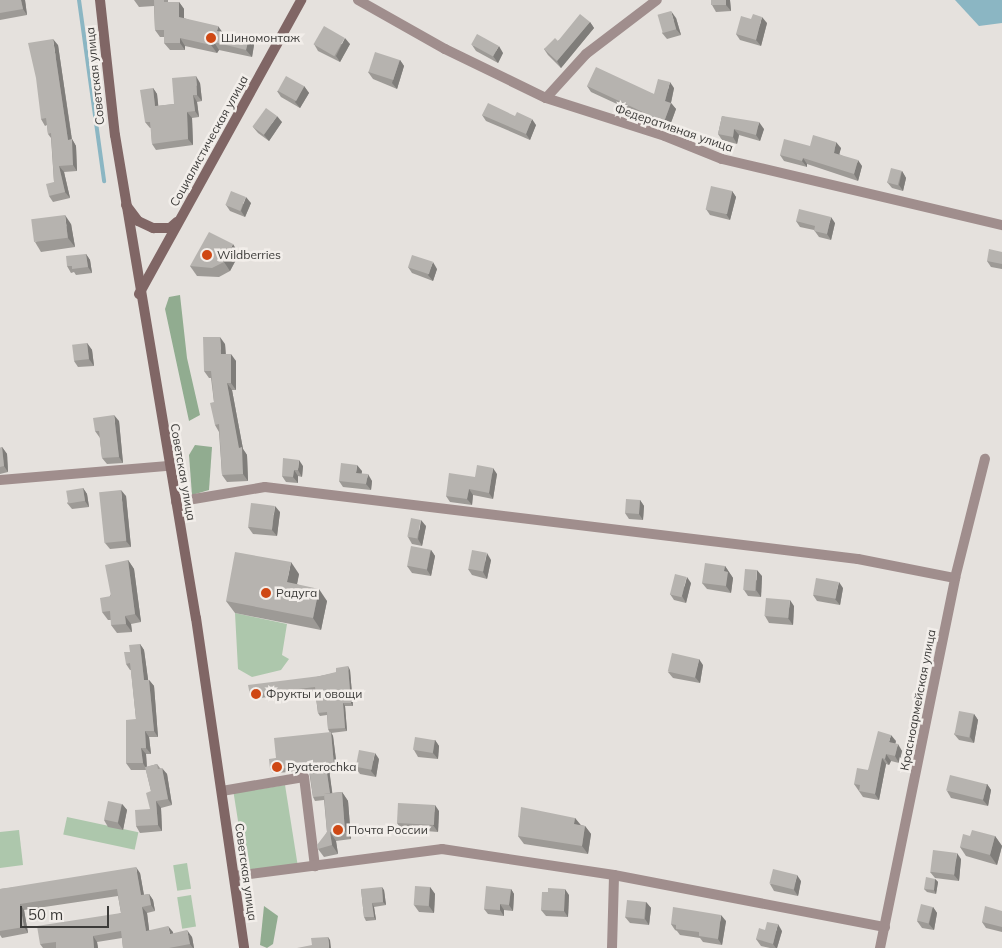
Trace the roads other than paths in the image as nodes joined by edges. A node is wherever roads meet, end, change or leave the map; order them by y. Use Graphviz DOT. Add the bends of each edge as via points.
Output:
graph roads {
  1 [pos="100,0"];
  2 [pos="301,0"];
  3 [pos="358,0"];
  4 [pos="657,0"];
  5 [pos="546,98"];
  6 [pos="125,204"];
  7 [pos="180,220"];
  8 [pos="1002,224"];
  9 [pos="139,294"];
  10 [pos="985,458"];
  11 [pos="168,466"];
  12 [pos="0,480"];
  13 [pos="176,502"];
  14 [pos="956,578"];
  15 [pos="222,791"];
  16 [pos="315,866"];
  17 [pos="614,875"];
  18 [pos="235,876"];
  19 [pos="885,927"];
  20 [pos="244,948"];
  21 [pos="612,948"];
  22 [pos="880,948"];
  1 -- 6 [label="street, Советская улица"];
  2 -- 7 [label="street, Социалистическая улица"];
  3 -- 5 [label="street, Федеративная улица" via="444,50"];
  4 -- 5 [label="street" via="586,54"];
  5 -- 8 [label="street, Федеративная улица" via="665,136 722,159"];
  6 -- 7 [label="street" via="138,221 154,228 170,228"];
  6 -- 9 [label="street, Советская улица"];
  7 -- 9 [label="street, Социалистическая улица"];
  9 -- 11 [label="street, Советская улица"];
  10 -- 14 [label="street, Красноармейская улица"];
  11 -- 12 [label="street"];
  11 -- 13 [label="street, Советская улица"];
  13 -- 14 [label="street" via="265,487 858,559"];
  13 -- 15 [label="street, Советская улица"];
  14 -- 19 [label="street, Красноармейская улица"];
  15 -- 16 [label="street" via="304,777"];
  15 -- 18 [label="street, Советская улица"];
  16 -- 17 [label="street" via="442,849"];
  16 -- 18 [label="street"];
  17 -- 19 [label="street"];
  17 -- 21 [label="street"];
  18 -- 20 [label="street, Советская улица"];
  19 -- 22 [label="street, Красноармейская улица"];
}
